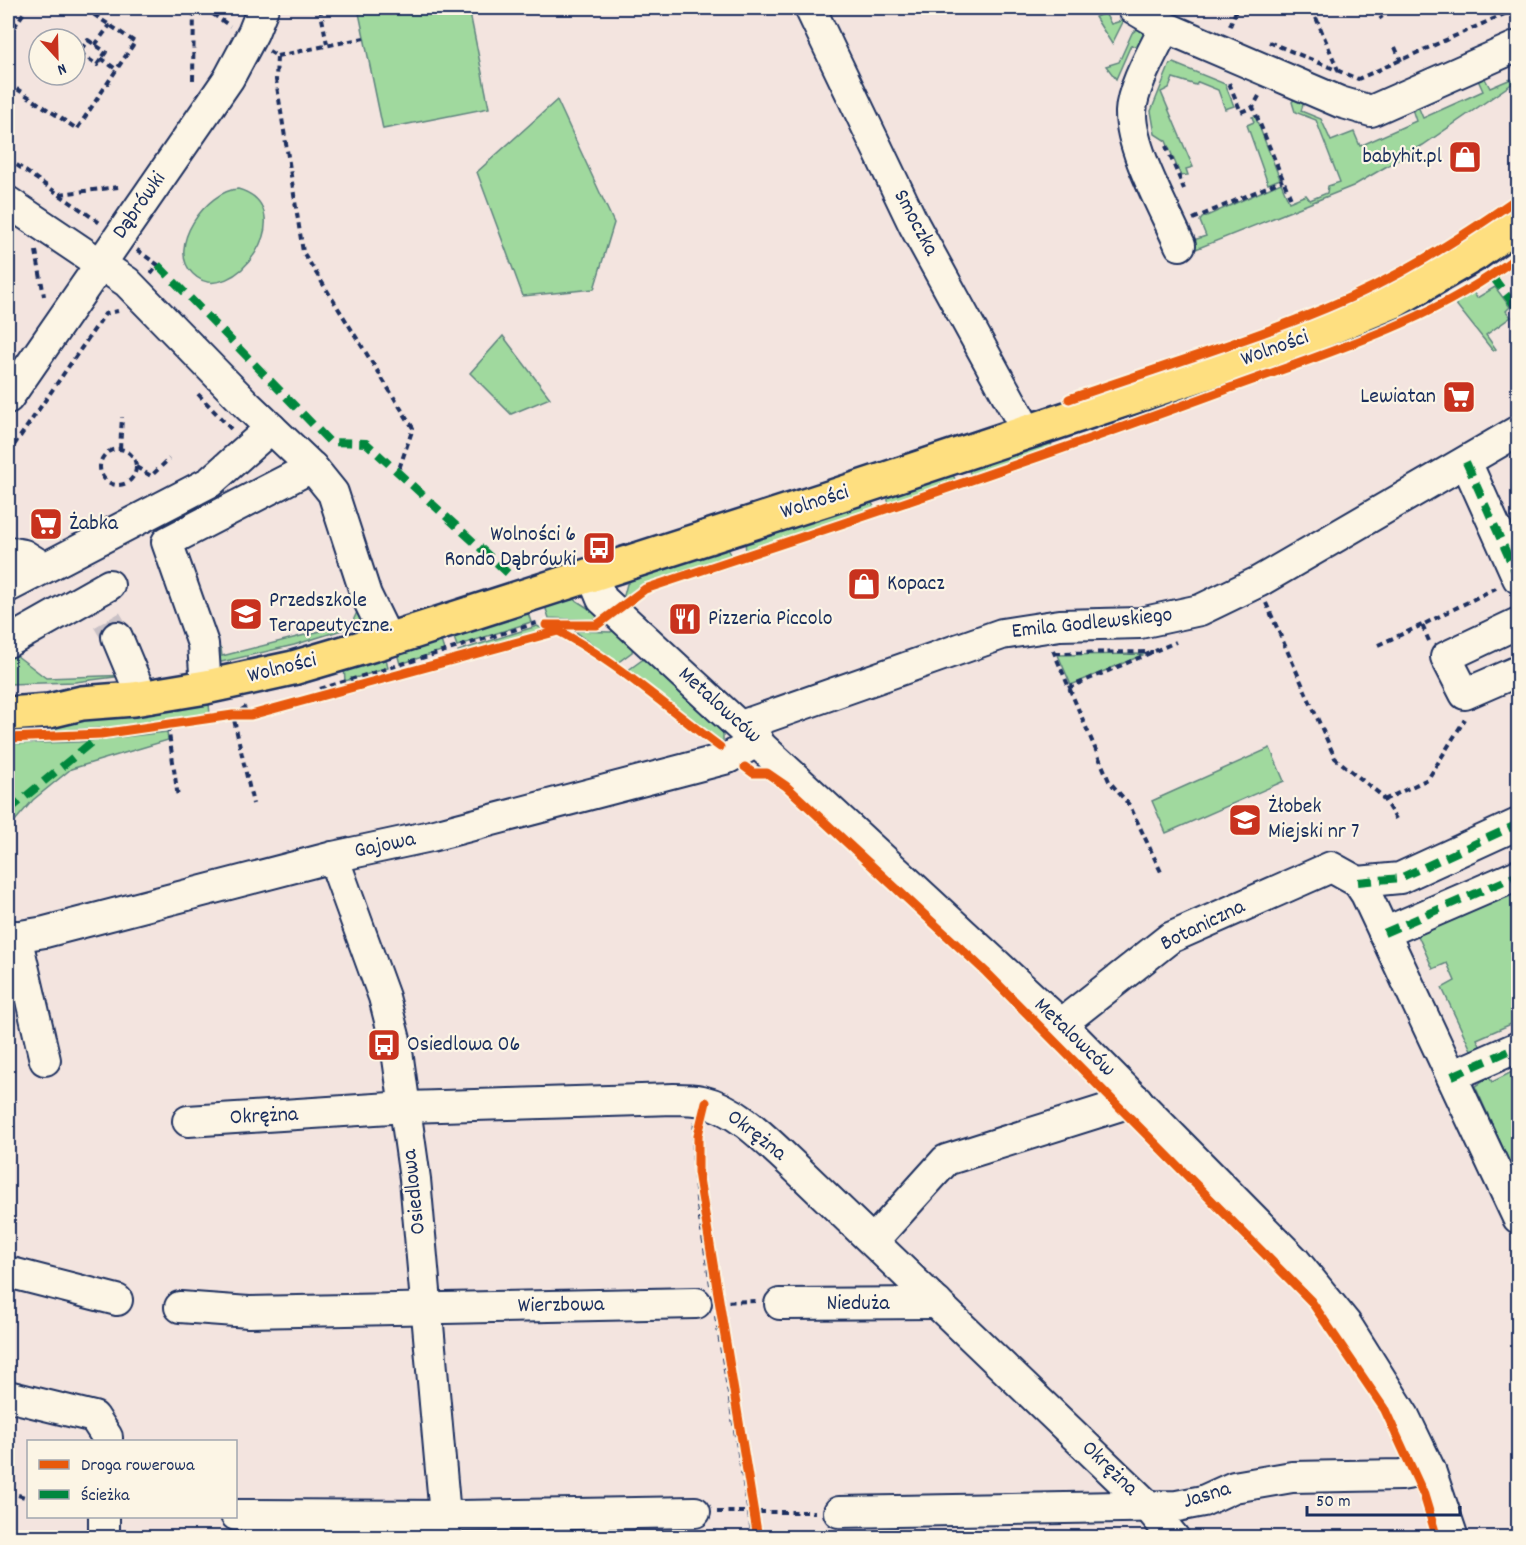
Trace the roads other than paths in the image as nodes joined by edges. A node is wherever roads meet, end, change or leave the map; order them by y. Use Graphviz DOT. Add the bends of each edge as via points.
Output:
graph roads {
  1 [pos="263,8"];
  2 [pos="810,8"];
  3 [pos="1133,8"];
  4 [pos="1165,27"];
  5 [pos="1518,46"];
  6 [pos="8,202"];
  7 [pos="1518,223"];
  8 [pos="1185,225"];
  9 [pos="99,265"];
  10 [pos="8,398"];
  11 [pos="1518,431"];
  12 [pos="1028,433"];
  13 [pos="260,438"];
  14 [pos="1466,462"];
  15 [pos="312,467"];
  16 [pos="8,552"];
  17 [pos="43,567"];
  18 [pos="592,575"];
  19 [pos="1518,578"];
  20 [pos="8,587"];
  21 [pos="1518,623"];
  22 [pos="388,640"];
  23 [pos="8,642"];
  24 [pos="1518,671"];
  25 [pos="206,687"];
  26 [pos="8,697"];
  27 [pos="142,697"];
  28 [pos="82,703"];
  29 [pos="8,714"];
  30 [pos="750,734"];
  31 [pos="1518,824"];
  32 [pos="333,857"];
  33 [pos="1518,875"];
  34 [pos="1358,882"];
  35 [pos="1384,933"];
  36 [pos="12,937"];
  37 [pos="1061,1024"];
  38 [pos="1518,1047"];
  39 [pos="45,1060"];
  40 [pos="1452,1076"];
  41 [pos="1137,1100"];
  42 [pos="406,1107"];
  43 [pos="188,1121"];
  44 [pos="1518,1218"];
  45 [pos="873,1241"];
  46 [pos="8,1272"];
  47 [pos="117,1300"];
  48 [pos="710,1303"];
  49 [pos="937,1303"];
  50 [pos="780,1304"];
  51 [pos="180,1307"];
  52 [pos="426,1309"];
  53 [pos="8,1396"];
  54 [pos="107,1440"];
  55 [pos="1431,1470"];
  56 [pos="1147,1506"];
  57 [pos="695,1512"];
  58 [pos="839,1512"];
  59 [pos="237,1515"];
  60 [pos="104,1518"];
  61 [pos="446,1527"];
  62 [pos="104,1538"];
  63 [pos="1174,1538"];
  64 [pos="1453,1538"];
  1 -- 9 [label="street, Dąbrówki" via="230,78"];
  2 -- 12 [label="street, Smoczka" via="914,225"];
  3 -- 4 [label="street"];
  4 -- 5 [label="street" via="1340,102 1371,111"];
  4 -- 8 [label="street" via="1134,95 1131,111 1138,150"];
  6 -- 9 [label="street"];
  7 -- 12 [label="main road, Wolności" via="1425,284 1339,325"];
  9 -- 10 [label="street, Dąbrówki"];
  9 -- 13 [label="street" via="127,282"];
  11 -- 14 [label="street, Emila Godlewskiego"];
  12 -- 18 [label="main road, Wolności"];
  13 -- 15 [label="street"];
  13 -- 17 [label="street" via="210,482"];
  14 -- 19 [label="street"];
  14 -- 30 [label="street, Emila Godlewskiego" via="1249,588 1200,610 1140,623 1060,625 1002,634"];
  15 -- 22 [label="street" via="333,493 366,595"];
  15 -- 25 [label="street" via="167,542 202,644"];
  16 -- 17 [label="street" via="24,555"];
  17 -- 20 [label="street"];
  18 -- 22 [label="main road, Wolności"];
  18 -- 30 [label="street, Metalowców" via="602,599"];
  21 -- 24 [label="street" via="1446,657 1465,694"];
  22 -- 25 [label="main road, Wolności" via="292,668"];
  23 -- 27 [label="street" via="106,609"];
  25 -- 27 [label="main road, Wolności"];
  26 -- 28 [label="main road, Wolności" via="46,697"];
  27 -- 28 [label="main road, Wolności"];
  28 -- 29 [label="main road, Wolności" via="49,711"];
  30 -- 32 [label="street, Gajowa" via="728,758 431,836"];
  30 -- 37 [label="street, Metalowców"];
  31 -- 34 [label="street" via="1400,878"];
  32 -- 36 [label="street, Gajowa" via="45,932"];
  32 -- 42 [label="street, Osiedlowa" via="384,997"];
  33 -- 35 [label="street"];
  34 -- 35 [label="street"];
  34 -- 37 [label="street, Botaniczna" via="1331,867 1170,938"];
  35 -- 40 [label="street"];
  36 -- 39 [label="street"];
  37 -- 41 [label="street, Metalowców"];
  38 -- 40 [label="street"];
  40 -- 44 [label="street"];
  41 -- 45 [label="street" via="946,1160"];
  41 -- 55 [label="street, Metalowców" via="1316,1286 1374,1364"];
  42 -- 43 [label="street, Okrężna"];
  42 -- 45 [label="street, Okrężna" via="663,1099 727,1111 758,1133"];
  42 -- 52 [label="street, Osiedlowa"];
  45 -- 49 [label="street, Okrężna"];
  46 -- 47 [label="street"];
  48 -- 52 [label="street, Wierzbowa"];
  49 -- 50 [label="street, Nieduża"];
  49 -- 56 [label="street, Okrężna"];
  51 -- 52 [label="street, Wierzbowa" via="249,1312"];
  52 -- 61 [label="street, Osiedlowa"];
  53 -- 54 [label="street" via="94,1417"];
  55 -- 56 [label="street, Jasna" via="1401,1475 1292,1477 1234,1487 1203,1501"];
  55 -- 64 [label="street, Metalowców"];
  56 -- 58 [label="street, Jasna"];
  56 -- 63 [label="street, Okrężna"];
  57 -- 61 [label="street"];
  59 -- 61 [label="street"];
  60 -- 62 [label="street"];
}
